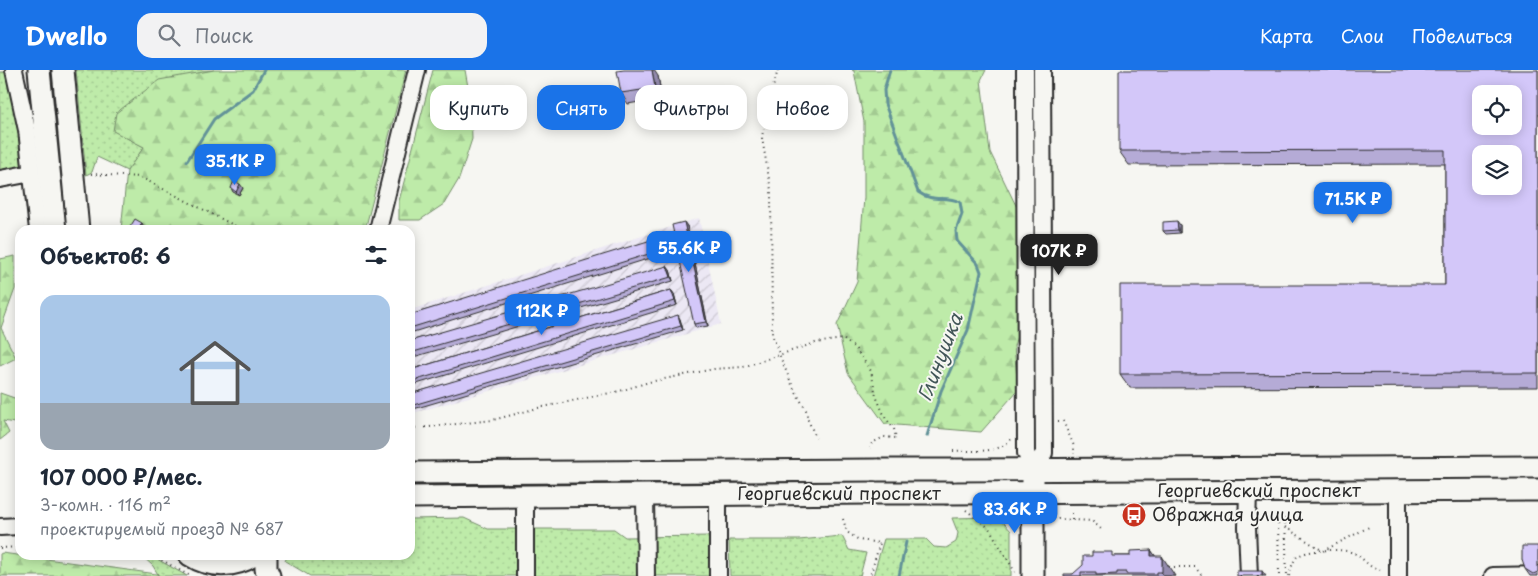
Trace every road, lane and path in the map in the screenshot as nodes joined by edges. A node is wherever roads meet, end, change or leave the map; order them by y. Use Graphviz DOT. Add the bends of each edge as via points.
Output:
graph roads {
  1 [pos="14,70"];
  2 [pos="39,70"];
  3 [pos="63,70"];
  4 [pos="418,70"];
  5 [pos="778,70"];
  6 [pos="1025,70"];
  7 [pos="1042,70"];
  8 [pos="32,173"];
  9 [pos="91,174"];
  10 [pos="0,179"];
  11 [pos="37,225"];
  12 [pos="54,225"];
  13 [pos="78,225"];
  14 [pos="233,225"];
  15 [pos="379,225"];
  16 [pos="779,354"];
  17 [pos="415,428"];
  18 [pos="816,438"];
  19 [pos="870,448"];
  20 [pos="1538,468"];
  21 [pos="1032,470"];
  22 [pos="415,473"];
  23 [pos="1538,490"];
  24 [pos="1398,491"];
  25 [pos="1033,492"];
  26 [pos="1248,492"];
  27 [pos="645,495"];
  28 [pos="718,495"];
  29 [pos="525,496"];
  30 [pos="415,497"];
  31 [pos="964,508"];
  32 [pos="1278,518"];
  33 [pos="1285,518"];
  34 [pos="843,519"];
  35 [pos="1033,522"];
  36 [pos="15,526"];
  37 [pos="0,527"];
  38 [pos="1285,527"];
  39 [pos="1369,527"];
  40 [pos="1101,529"];
  41 [pos="15,547"];
  42 [pos="0,548"];
  43 [pos="1324,551"];
  44 [pos="162,560"];
  45 [pos="199,560"];
  46 [pos="244,560"];
  47 [pos="266,560"];
  48 [pos="1167,567"];
  49 [pos="222,570"];
  50 [pos="1398,572"];
  51 [pos="1024,574"];
  52 [pos="190,576"];
  53 [pos="269,576"];
  54 [pos="525,576"];
  55 [pos="646,576"];
  56 [pos="718,576"];
  57 [pos="870,576"];
  58 [pos="1202,576"];
  59 [pos="1248,576"];
  60 [pos="1279,576"];
  61 [pos="1288,576"];
  62 [pos="1493,576"];
  63 [pos="1520,576"];
  64 [pos="1538,576"];
  1 -- 8 [label="street"];
  2 -- 12 [label="main road"];
  3 -- 13 [label="main road"];
  4 -- 15 [label="street"];
  5 -- 16 [label="path" via="762,138 770,190 772,329"];
  6 -- 21 [label="street" via="1026,453"];
  7 -- 21 [label="street" via="1044,453"];
  8 -- 10 [label="street"];
  8 -- 11 [label="street"];
  9 -- 14 [label="path" via="140,177"];
  16 -- 17 [label="path" via="743,366 649,382 493,420"];
  16 -- 18 [label="path"];
  16 -- 19 [label="path" via="814,342 844,339 849,342 871,371 876,396 896,438 881,438"];
  20 -- 21 [label="main road, Георгиевский проспект"];
  21 -- 22 [label="main road, Георгиевский проспект, bridge"];
  21 -- 25 [label="main road"];
  23 -- 24 [label="main road, Георгиевский проспект"];
  24 -- 26 [label="main road, Георгиевский проспект"];
  24 -- 50 [label="street"];
  25 -- 26 [label="main road, Георгиевский проспект"];
  25 -- 28 [label="main road, Георгиевский проспект, bridge"];
  25 -- 35 [label="main road"];
  26 -- 59 [label="street"];
  27 -- 28 [label="main road, Георгиевский проспект"];
  27 -- 29 [label="main road, Георгиевский проспект"];
  27 -- 55 [label="street"];
  28 -- 56 [label="street"];
  29 -- 30 [label="main road, Георгиевский проспект"];
  29 -- 54 [label="street"];
  31 -- 51 [label="path" via="989,528"];
  32 -- 60 [label="path"];
  33 -- 38 [label="path"];
  34 -- 57 [label="path" via="847,532 859,540 880,542"];
  35 -- 40 [label="path" via="1092,521"];
  35 -- 51 [label="main road"];
  36 -- 37 [label="street"];
  38 -- 43 [label="path"];
  38 -- 61 [label="path"];
  39 -- 43 [label="path"];
  41 -- 42 [label="path"];
  43 -- 50 [label="path" via="1353,552 1375,570"];
  43 -- 61 [label="path" via="1297,556"];
  44 -- 52 [label="path"];
  45 -- 49 [label="main road"];
  46 -- 49 [label="main road" via="224,565"];
  47 -- 53 [label="main road"];
  48 -- 58 [label="path" via="1195,567"];
  62 -- 63 [label="street"];
  63 -- 64 [label="street"];
}
